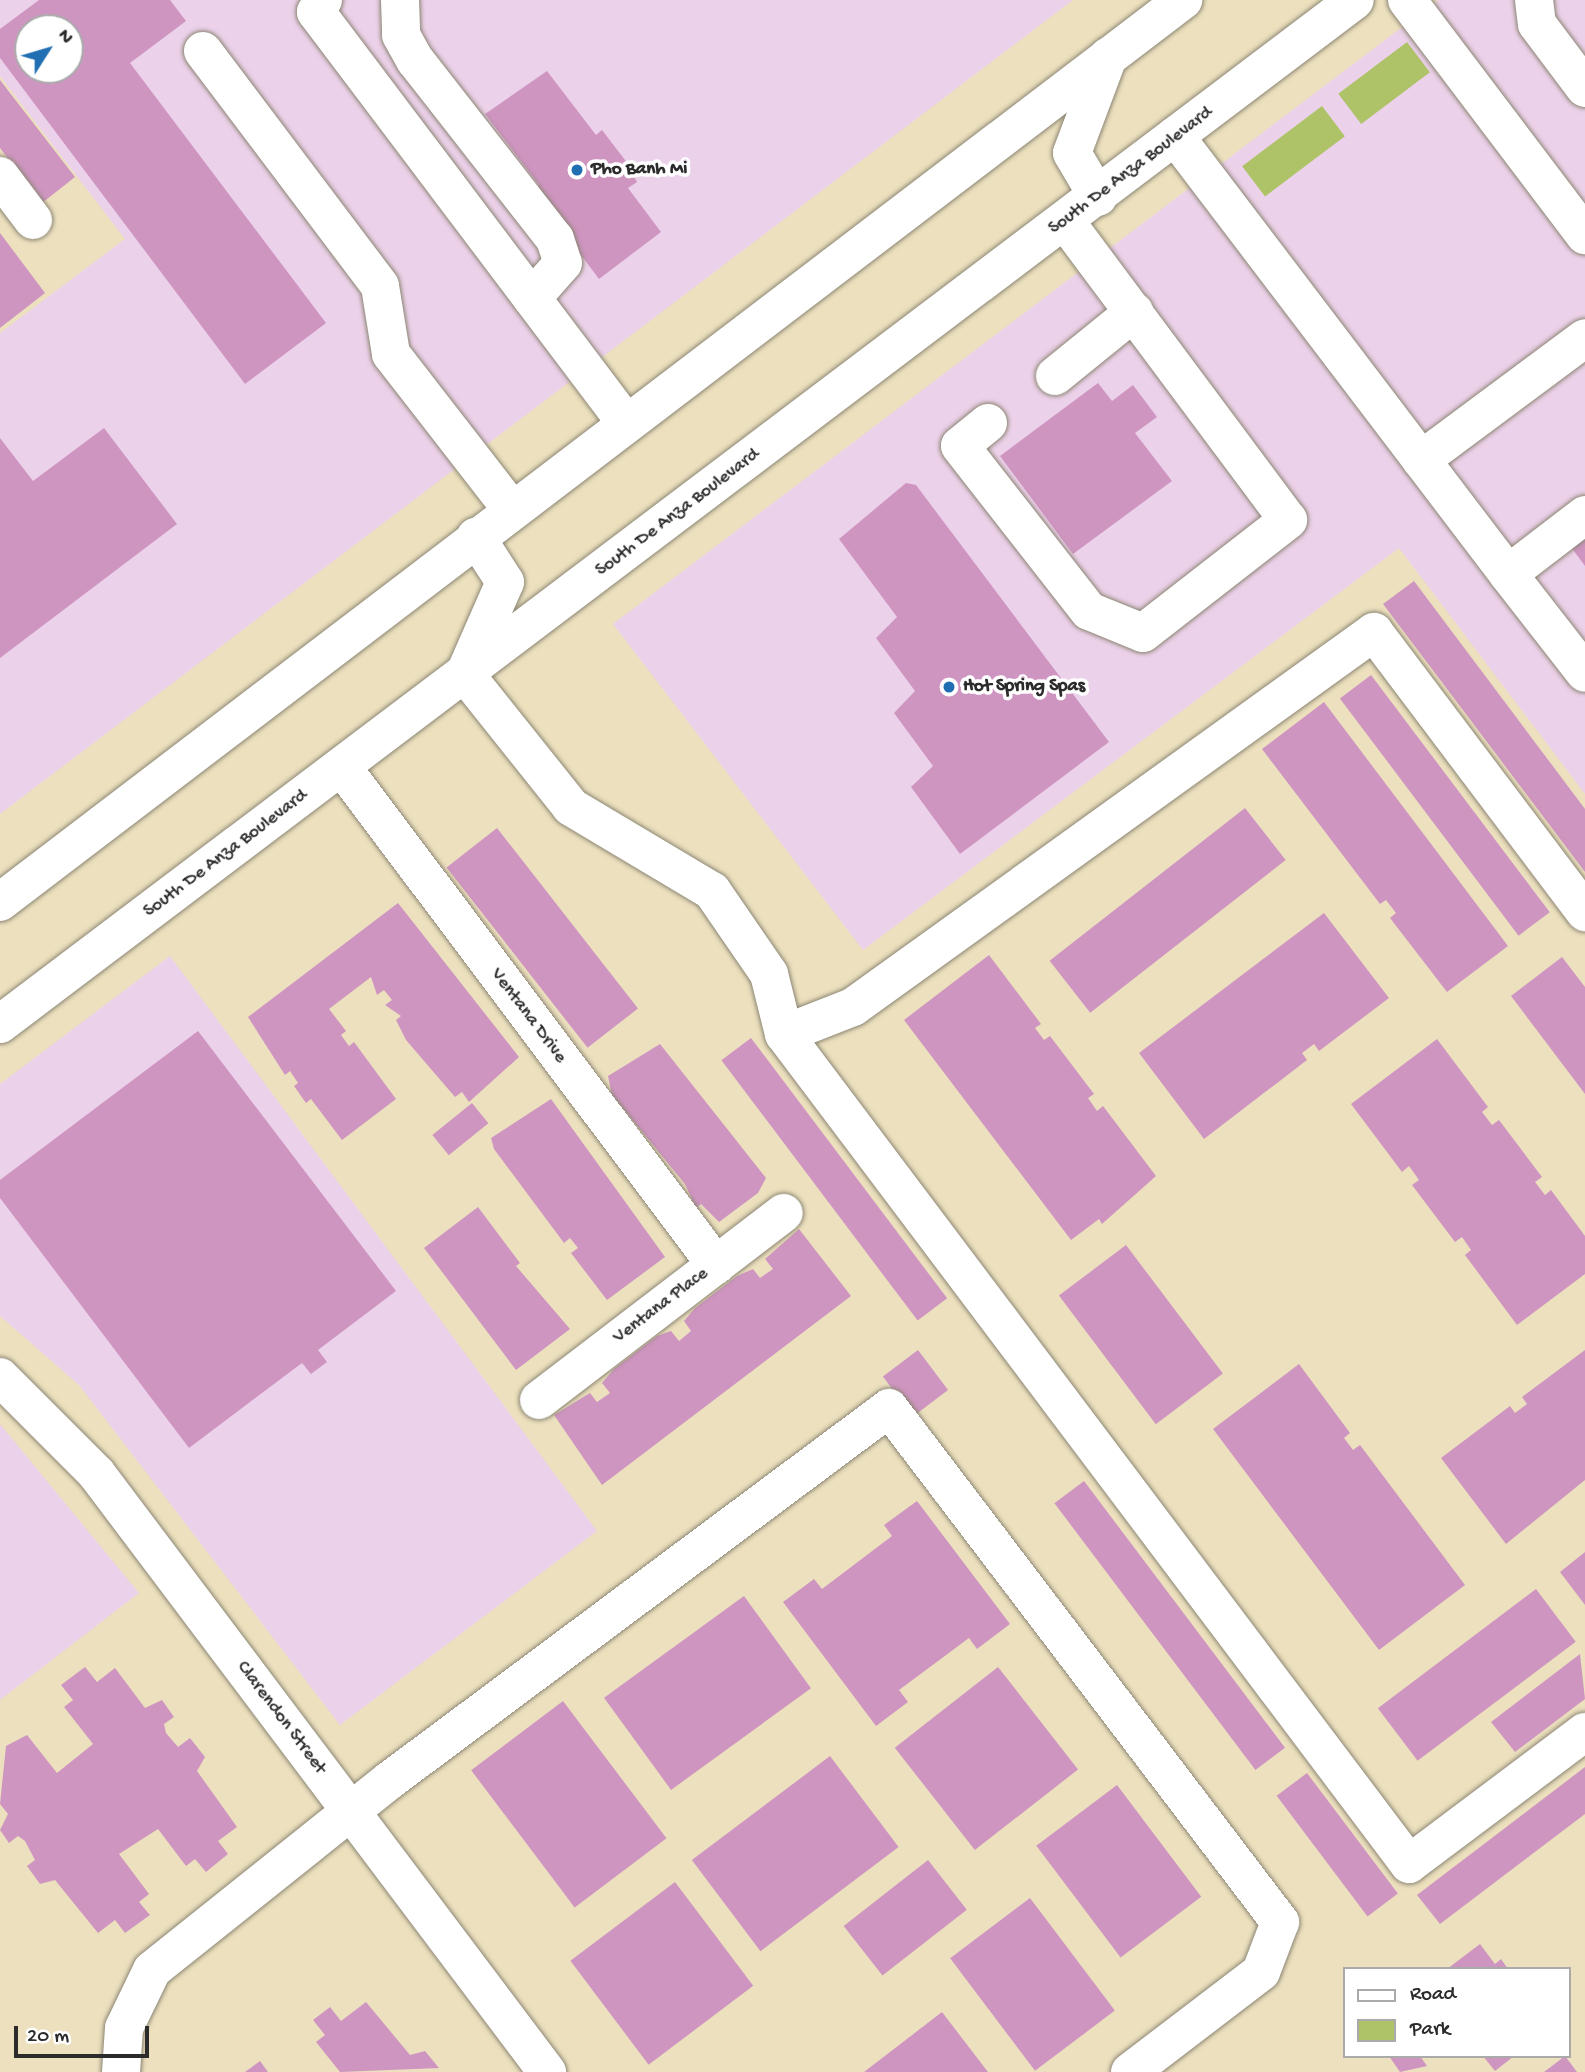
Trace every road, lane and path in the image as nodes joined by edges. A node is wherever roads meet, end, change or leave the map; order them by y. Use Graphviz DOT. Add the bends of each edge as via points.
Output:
graph roads {
  1 [pos="400,0"];
  2 [pos="1183,0"];
  3 [pos="1355,0"];
  4 [pos="1407,0"];
  5 [pos="1534,0"];
  6 [pos="315,4"];
  7 [pos="203,51"];
  8 [pos="1108,57"];
  9 [pos="1585,88"];
  10 [pos="1175,136"];
  11 [pos="0,176"];
  12 [pos="1098,197"];
  13 [pos="33,220"];
  14 [pos="1065,221"];
  15 [pos="1585,234"];
  16 [pos="532,298"];
  17 [pos="1134,312"];
  18 [pos="1585,338"];
  19 [pos="1055,376"];
  20 [pos="626,423"];
  21 [pos="988,424"];
  22 [pos="1421,460"];
  23 [pos="512,510"];
  24 [pos="1585,515"];
  25 [pos="476,537"];
  26 [pos="1508,574"];
  27 [pos="1585,673"];
  28 [pos="465,674"];
  29 [pos="342,767"];
  30 [pos="0,902"];
  31 [pos="1585,912"];
  32 [pos="0,1024"];
  33 [pos="784,1034"];
  34 [pos="784,1213"];
  35 [pos="716,1265"];
  36 [pos="7,1396"];
  37 [pos="538,1400"];
  38 [pos="1585,1731"];
  39 [pos="353,1814"];
  40 [pos="121,2072"];
  41 [pos="547,2072"];
  42 [pos="1130,2072"];
  1 -- 16 [label="main road" via="401,35 415,60 555,239 563,263"];
  2 -- 8 [label="main road"];
  3 -- 10 [label="main road, South De Anza Boulevard"];
  4 -- 15 [label="main road"];
  5 -- 9 [label="main road" via="1537,24"];
  6 -- 16 [label="main road"];
  7 -- 23 [label="main road" via="380,286 391,354"];
  8 -- 12 [label="main road" via="1072,153"];
  8 -- 20 [label="main road"];
  10 -- 12 [label="main road, South De Anza Boulevard"];
  10 -- 22 [label="main road"];
  11 -- 13 [label="main road"];
  12 -- 14 [label="main road, South De Anza Boulevard"];
  14 -- 17 [label="main road"];
  14 -- 28 [label="main road, South De Anza Boulevard"];
  16 -- 20 [label="main road"];
  17 -- 19 [label="main road"];
  17 -- 21 [label="main road" via="1288,520 1143,633 1089,611 960,446"];
  18 -- 22 [label="main road"];
  20 -- 23 [label="main road"];
  22 -- 26 [label="main road"];
  23 -- 25 [label="main road"];
  24 -- 26 [label="main road"];
  25 -- 28 [label="main road" via="505,582"];
  25 -- 30 [label="main road"];
  26 -- 27 [label="main road"];
  28 -- 29 [label="main road, South De Anza Boulevard"];
  28 -- 33 [label="main road" via="571,807 712,891 769,974"];
  29 -- 32 [label="main road, South De Anza Boulevard"];
  29 -- 35 [label="main road, Ventana Drive"];
  31 -- 33 [label="main road" via="1374,632 853,1007"];
  33 -- 38 [label="main road" via="1409,1864"];
  34 -- 35 [label="main road, Ventana Place"];
  35 -- 37 [label="main road, Ventana Place"];
  36 -- 39 [label="main road, Clarendon Street" via="96,1473"];
  39 -- 40 [label="main road" via="152,1970 124,2028"];
  39 -- 41 [label="main road, Clarendon Street"];
  39 -- 42 [label="main road" via="889,1408 1280,1922 1261,1972"];
}
